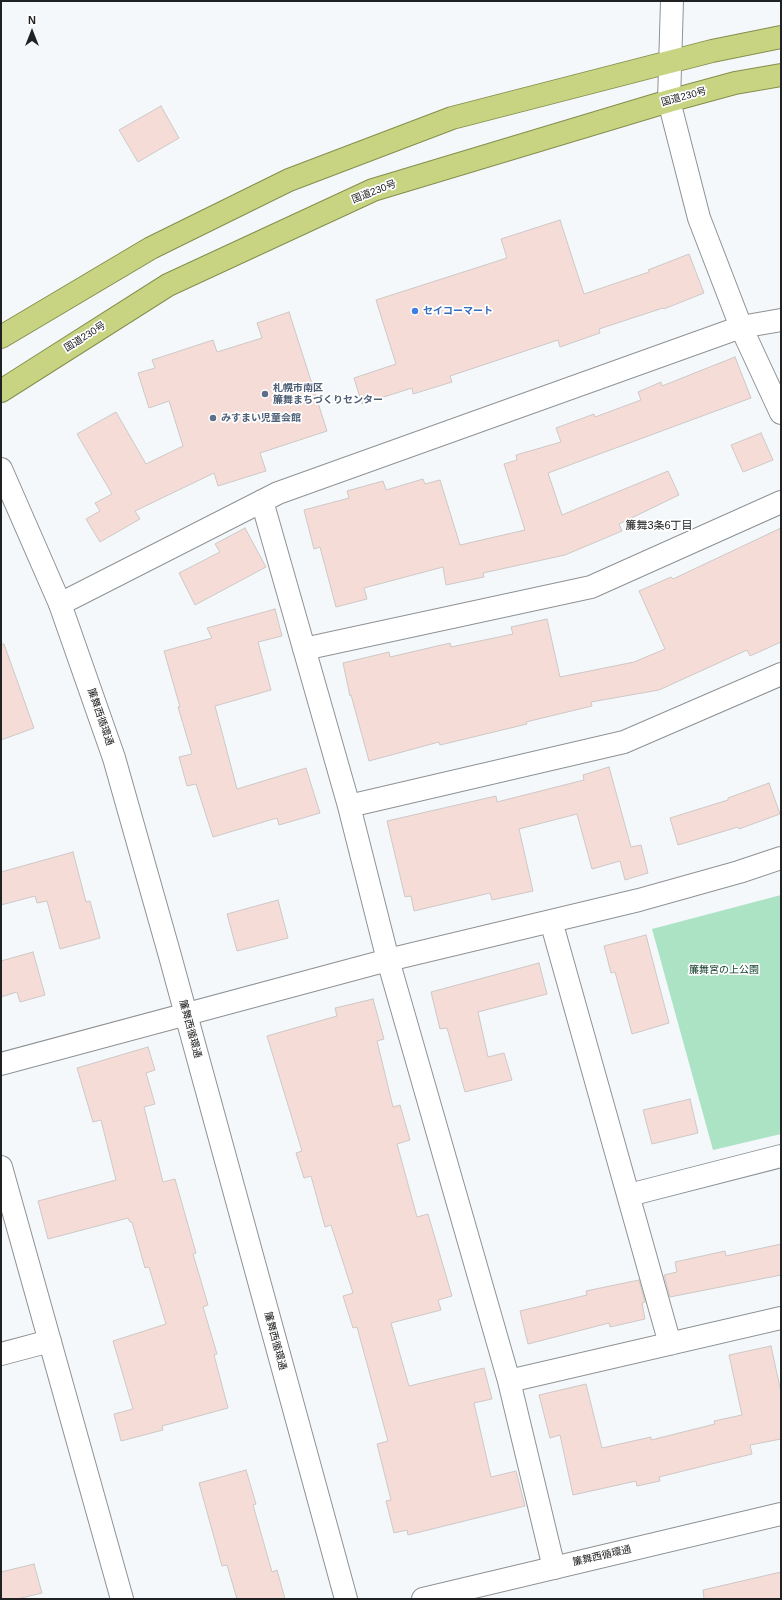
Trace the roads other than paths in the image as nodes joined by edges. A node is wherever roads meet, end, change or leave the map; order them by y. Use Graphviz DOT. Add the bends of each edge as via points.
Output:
graph roads {
  1 [pos="672,1"];
  2 [pos="781,38"];
  3 [pos="669,62"];
  4 [pos="781,75"];
  5 [pos="669,101"];
  6 [pos="781,320"];
  7 [pos="741,328"];
  8 [pos="1,337"];
  9 [pos="1,391"];
  10 [pos="781,413"];
  11 [pos="1,469"];
  12 [pos="262,501"];
  13 [pos="781,502"];
  14 [pos="60,604"];
  15 [pos="304,649"];
  16 [pos="781,674"];
  17 [pos="349,806"];
  18 [pos="781,858"];
  19 [pos="551,921"];
  20 [pos="388,960"];
  21 [pos="186,1013"];
  22 [pos="1,1064"];
  23 [pos="781,1156"];
  24 [pos="1,1168"];
  25 [pos="629,1195"];
  26 [pos="781,1318"];
  27 [pos="50,1341"];
  28 [pos="670,1344"];
  29 [pos="1,1354"];
  30 [pos="509,1381"];
  31 [pos="781,1514"];
  32 [pos="554,1568"];
  33 [pos="122,1599"];
  34 [pos="346,1599"];
  35 [pos="423,1599"];
  1 -- 3 [label="street"];
  2 -- 3 [label="highway"];
  3 -- 5 [label="street"];
  3 -- 8 [label="highway" via="452,118 289,180 151,248"];
  4 -- 5 [label="highway, 国道230号"];
  5 -- 7 [label="street" via="699,218"];
  5 -- 9 [label="highway, 国道230号" via="373,190 168,285"];
  6 -- 7 [label="street"];
  7 -- 10 [label="street"];
  7 -- 12 [label="street" via="278,493"];
  11 -- 14 [label="street, 簾舞西循環通"];
  12 -- 14 [label="street"];
  12 -- 15 [label="street"];
  13 -- 15 [label="street" via="591,587"];
  14 -- 21 [label="street, 簾舞西循環通" via="114,758"];
  15 -- 17 [label="street"];
  16 -- 17 [label="street" via="624,742"];
  17 -- 20 [label="street"];
  18 -- 19 [label="street" via="739,872"];
  19 -- 20 [label="street"];
  19 -- 25 [label="street"];
  20 -- 21 [label="street"];
  20 -- 30 [label="street"];
  21 -- 22 [label="street"];
  21 -- 34 [label="street, 簾舞西循環通"];
  23 -- 25 [label="street"];
  24 -- 27 [label="street"];
  25 -- 28 [label="street"];
  26 -- 28 [label="street"];
  27 -- 29 [label="street"];
  27 -- 33 [label="street"];
  28 -- 30 [label="street"];
  30 -- 32 [label="street"];
  31 -- 32 [label="street, 簾舞西循環通"];
  32 -- 35 [label="street, 簾舞西循環通"];
}
